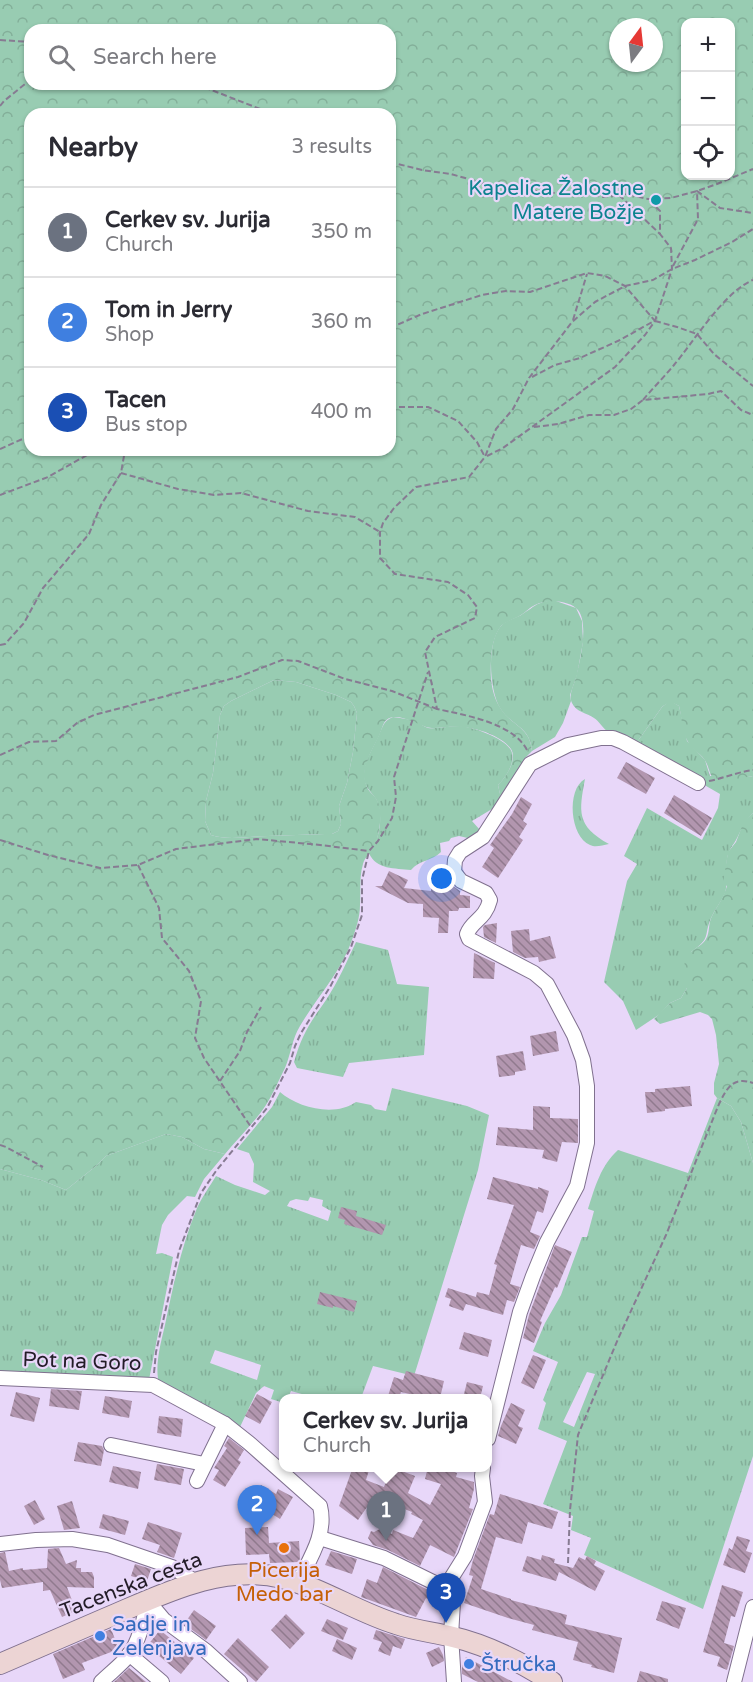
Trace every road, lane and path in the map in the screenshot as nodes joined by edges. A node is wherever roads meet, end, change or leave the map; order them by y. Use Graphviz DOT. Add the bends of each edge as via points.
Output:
graph roads {
  1 [pos="0,40"];
  2 [pos="24,42"];
  3 [pos="24,85"];
  4 [pos="211,90"];
  5 [pos="0,106"];
  6 [pos="258,108"];
  7 [pos="396,164"];
  8 [pos="753,169"];
  9 [pos="697,191"];
  10 [pos="619,195"];
  11 [pos="648,199"];
  12 [pos="753,213"];
  13 [pos="753,229"];
  14 [pos="660,234"];
  15 [pos="672,269"];
  16 [pos="587,273"];
  17 [pos="753,280"];
  18 [pos="625,286"];
  19 [pos="654,321"];
  20 [pos="572,322"];
  21 [pos="396,325"];
  22 [pos="697,334"];
  23 [pos="529,378"];
  24 [pos="753,386"];
  25 [pos="643,400"];
  26 [pos="396,407"];
  27 [pos="753,415"];
  28 [pos="531,428"];
  29 [pos="24,438"];
  30 [pos="0,449"];
  31 [pos="85,456"];
  32 [pos="124,456"];
  33 [pos="486,457"];
  34 [pos="120,473"];
  35 [pos="0,495"];
  36 [pos="380,532"];
  37 [pos="1,646"];
  38 [pos="429,670"];
  39 [pos="418,700"];
  40 [pos="437,709"];
  41 [pos="0,755"];
  42 [pos="530,764"];
  43 [pos="753,770"];
  44 [pos="698,783"];
  45 [pos="0,840"];
  46 [pos="369,851"];
  47 [pos="138,865"];
  48 [pos="261,1007"];
  49 [pos="220,1081"];
  50 [pos="753,1083"];
  51 [pos="251,1127"];
  52 [pos="0,1145"];
  53 [pos="43,1167"];
  54 [pos="0,1378"];
  55 [pos="153,1385"];
  56 [pos="492,1423"];
  57 [pos="225,1424"];
  58 [pos="111,1445"];
  59 [pos="204,1464"];
  60 [pos="279,1471"];
  61 [pos="281,1472"];
  62 [pos="482,1472"];
  63 [pos="197,1481"];
  64 [pos="320,1538"];
  65 [pos="0,1544"];
  66 [pos="568,1563"];
  67 [pos="196,1582"];
  68 [pos="298,1583"];
  69 [pos="445,1588"];
  70 [pos="148,1601"];
  71 [pos="753,1607"];
  72 [pos="450,1636"];
  73 [pos="129,1654"];
  74 [pos="0,1664"];
  75 [pos="101,1682"];
  76 [pos="162,1682"];
  77 [pos="240,1682"];
  78 [pos="454,1682"];
  79 [pos="552,1682"];
  80 [pos="734,1682"];
  1 -- 2 [label="path"];
  3 -- 5 [label="path"];
  4 -- 6 [label="path"];
  7 -- 10 [label="path" via="493,186 602,197"];
  8 -- 9 [label="path"];
  9 -- 11 [label="path"];
  9 -- 12 [label="path" via="720,208"];
  9 -- 15 [label="path" via="698,219"];
  10 -- 11 [label="path"];
  10 -- 14 [label="path"];
  11 -- 14 [label="path" via="660,211"];
  13 -- 15 [label="path"];
  14 -- 15 [label="path" via="671,248"];
  15 -- 18 [label="path" via="653,280"];
  15 -- 19 [label="path"];
  16 -- 18 [label="path"];
  16 -- 20 [label="path"];
  16 -- 21 [label="path" via="531,292 482,294"];
  17 -- 22 [label="path" via="743,284"];
  18 -- 19 [label="path"];
  18 -- 20 [label="path" via="595,302"];
  19 -- 22 [label="path"];
  19 -- 23 [label="path" via="620,340"];
  19 -- 28 [label="path" via="615,367"];
  20 -- 23 [label="path"];
  22 -- 24 [label="path" via="714,354"];
  22 -- 25 [label="path"];
  23 -- 33 [label="path" via="513,409 496,429"];
  25 -- 27 [label="path" via="721,391 741,410"];
  25 -- 28 [label="path" via="614,415 589,415"];
  26 -- 33 [label="path" via="428,407 458,422"];
  28 -- 33 [label="path"];
  29 -- 30 [label="path"];
  31 -- 35 [label="path" via="48,477"];
  32 -- 34 [label="path"];
  33 -- 36 [label="path" via="469,477 416,487 394,508"];
  34 -- 36 [label="path" via="178,489 214,495 241,493 308,511 355,518"];
  34 -- 37 [label="path" via="89,534 43,588 24,623"];
  36 -- 38 [label="path" via="380,558 395,574 447,582 468,595 477,607 475,618 435,637 425,652"];
  38 -- 39 [label="path"];
  38 -- 40 [label="path"];
  39 -- 40 [label="path"];
  39 -- 41 [label="path" via="282,660 238,677 94,715 56,741 29,742"];
  39 -- 46 [label="path" via="394,777 392,818"];
  40 -- 42 [label="path" via="499,726 523,742"];
  42 -- 44 [label="street" via="568,745 613,738"];
  42 -- 56 [label="street" via="483,837 460,852 454,872 461,881 486,893 490,900 483,916 469,928 469,939 534,973 547,984 574,1035 587,1086 587,1143 578,1186 547,1242 520,1312"];
  43 -- 44 [label="path"];
  45 -- 47 [label="path" via="100,868"];
  46 -- 47 [label="path" via="257,839 176,849"];
  46 -- 51 [label="path" via="362,880 362,915 351,947 301,1033 267,1108"];
  47 -- 49 [label="path" via="159,908 162,938 189,971 201,1001 195,1038"];
  48 -- 49 [label="path"];
  49 -- 51 [label="path"];
  50 -- 66 [label="path" via="744,1080 726,1089 578,1436"];
  51 -- 55 [label="path" via="201,1193 189,1221 165,1309"];
  52 -- 53 [label="path"];
  54 -- 55 [label="street, Pot na Goro"];
  55 -- 57 [label="street, Pot na Goro"];
  57 -- 59 [label="street"];
  57 -- 60 [label="street, Pot na Goro"];
  58 -- 59 [label="street"];
  59 -- 63 [label="street"];
  61 -- 64 [label="street, Pot na Goro" via="320,1506"];
  62 -- 69 [label="street" via="485,1502 465,1556"];
  64 -- 68 [label="street, Pot na Goro"];
  64 -- 69 [label="street" via="384,1558"];
  65 -- 67 [label="street" via="72,1539 108,1545 172,1567"];
  67 -- 68 [label="main road, Tacenska cesta" via="246,1574"];
  67 -- 70 [label="main road, Tacenska cesta"];
  68 -- 72 [label="main road, Tacenska cesta" via="396,1624"];
  69 -- 72 [label="street" via="453,1602"];
  70 -- 73 [label="street"];
  70 -- 74 [label="main road, Tacenska cesta"];
  70 -- 77 [label="street" via="164,1620"];
  71 -- 80 [label="street"];
  72 -- 78 [label="street"];
  72 -- 79 [label="main road, Tacenska cesta" via="498,1653"];
  73 -- 75 [label="street"];
  73 -- 76 [label="street"];
}
